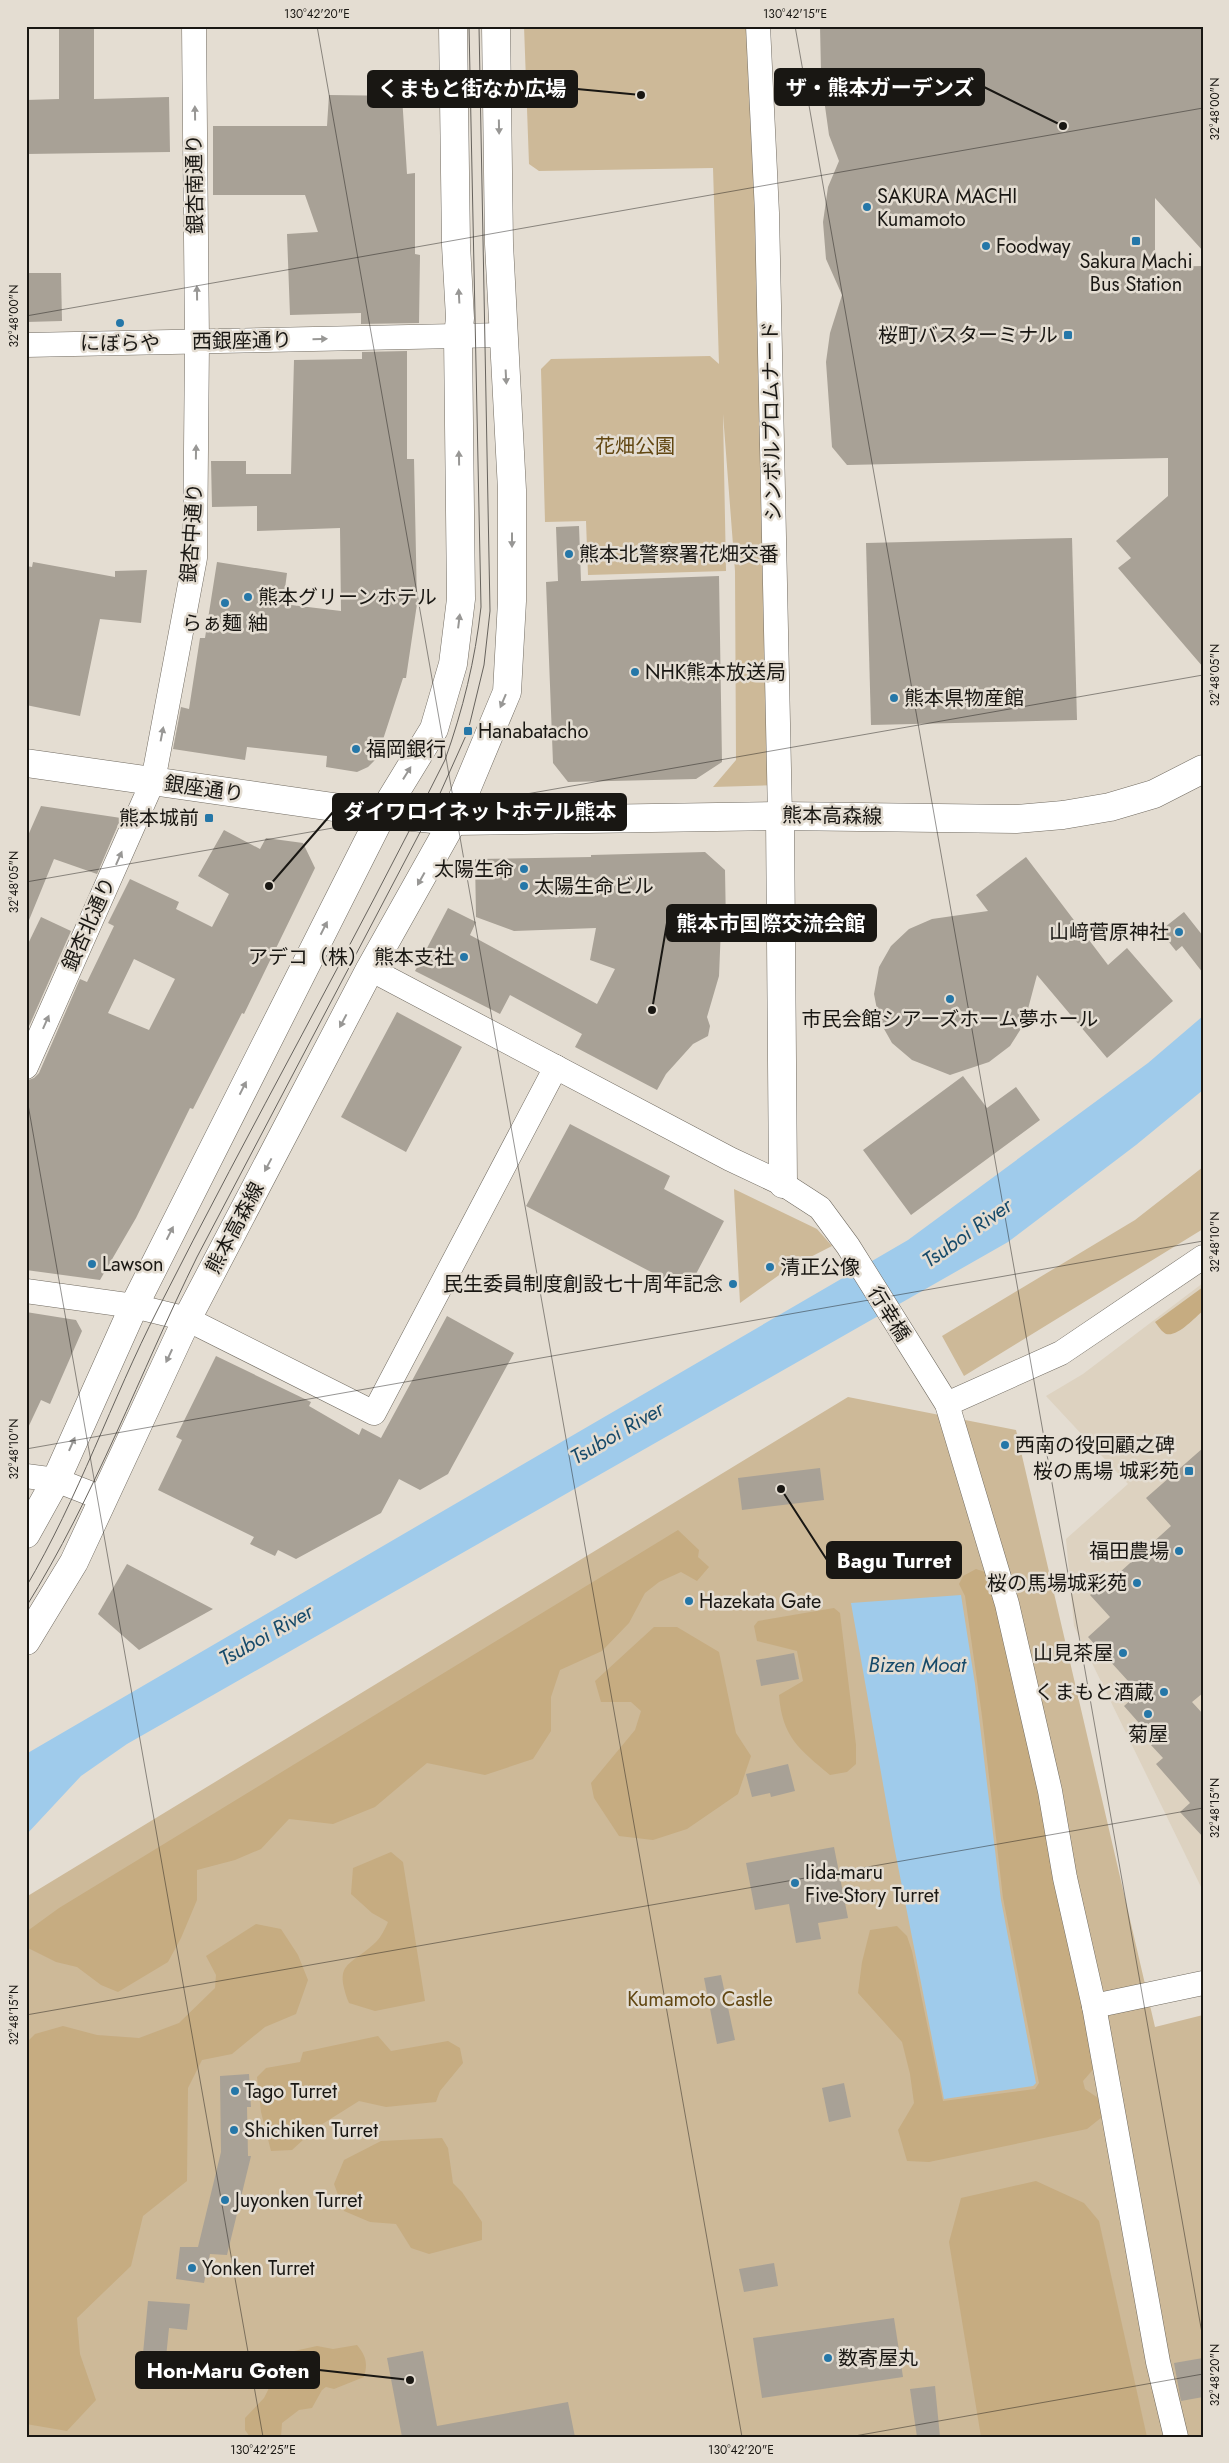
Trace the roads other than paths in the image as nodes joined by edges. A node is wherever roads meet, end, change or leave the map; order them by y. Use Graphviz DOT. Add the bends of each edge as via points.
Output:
graph roads {
  1 [pos="194,26"];
  2 [pos="453,26"];
  3 [pos="496,26"];
  4 [pos="758,26"];
  5 [pos="504,335"];
  6 [pos="458,336"];
  7 [pos="197,342"];
  8 [pos="26,345"];
  9 [pos="26,763"];
  10 [pos="1203,769"];
  11 [pos="153,782"];
  12 [pos="382,814"];
  13 [pos="780,816"];
  14 [pos="453,821"];
  15 [pos="370,969"];
  16 [pos="26,1067"];
  17 [pos="556,1067"];
  18 [pos="783,1184"];
  19 [pos="1203,1257"];
  20 [pos="26,1291"];
  21 [pos="134,1306"];
  22 [pos="187,1319"];
  23 [pos="947,1404"];
  24 [pos="26,1476"];
  25 [pos="56,1480"];
  26 [pos="102,1498"];
  27 [pos="26,1534"];
  28 [pos="26,1641"];
  29 [pos="1203,1983"];
  30 [pos="1094,2006"];
  31 [pos="1176,2437"];
  7 -- 1 [label="street, 銀杏南通り, one-way"];
  6 -- 2 [label="main road, one-way"];
  3 -- 5 [label="main road, one-way"];
  4 -- 13 [label="street, シンボルプロムナード" via="767,213"];
  5 -- 6 [label="street, 西銀座通り"];
  5 -- 14 [label="main road, one-way" via="512,545 507,692"];
  7 -- 6 [label="street, 西銀座通り, one-way"];
  12 -- 6 [label="main road, one-way" via="434,729 453,664 462,599"];
  7 -- 8 [label="street, 西銀座通り"];
  11 -- 7 [label="street, 銀杏中通り, one-way" via="195,558"];
  9 -- 11 [label="main road, 銀座通り"];
  10 -- 13 [label="main road, 熊本高森線" via="1154,794 1110,807 1064,815 1016,819"];
  11 -- 12 [label="main road, 銀座通り"];
  16 -- 11 [label="street, 銀杏北通り, one-way"];
  12 -- 14 [label="main road, 熊本高森線"];
  21 -- 12 [label="main road, one-way"];
  13 -- 14 [label="main road, 熊本高森線"];
  13 -- 18 [label="main road"];
  14 -- 15 [label="main road, 熊本高森線, one-way"];
  15 -- 17 [label="street, 行幸橋"];
  15 -- 22 [label="main road, 熊本高森線, one-way"];
  17 -- 18 [label="street, 行幸橋"];
  17 -- 22 [label="street" via="374,1413"];
  18 -- 23 [label="street, 行幸橋" via="820,1208 848,1246"];
  19 -- 23 [label="street" via="1060,1354"];
  20 -- 21 [label="street"];
  21 -- 22 [label="street"];
  25 -- 21 [label="main road, one-way"];
  22 -- 26 [label="main road, 熊本高森線, one-way"];
  23 -- 30 [label="street, 行幸橋" via="1007,1604"];
  24 -- 25 [label="street"];
  25 -- 26 [label="street"];
  25 -- 27 [label="main road"];
  26 -- 28 [label="main road, 熊本高森線" via="74,1562"];
  29 -- 30 [label="street"];
  30 -- 31 [label="street, 行幸橋" via="1158,2362"];
}
